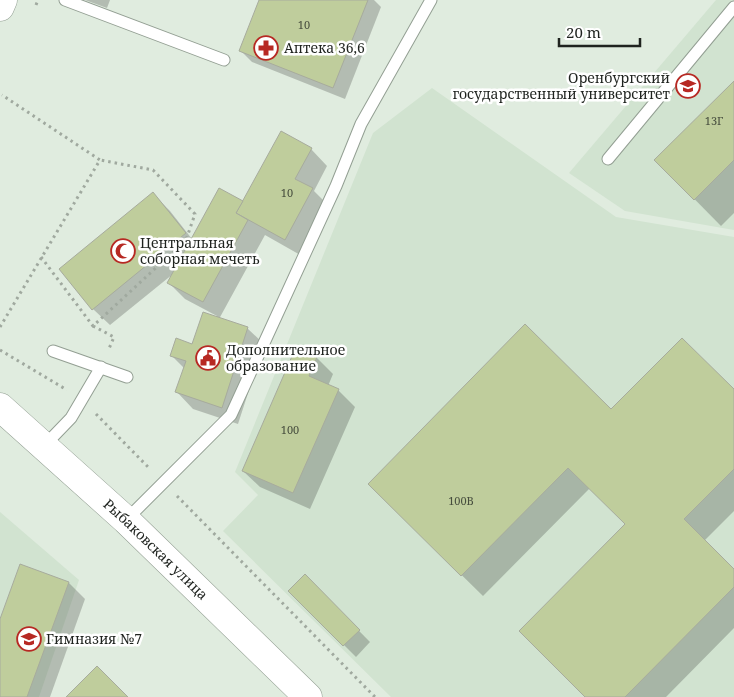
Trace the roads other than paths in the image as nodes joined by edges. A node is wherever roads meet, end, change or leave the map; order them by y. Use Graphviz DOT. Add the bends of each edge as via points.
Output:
graph roads {
  1 [pos="2,0"];
  2 [pos="65,0"];
  3 [pos="431,0"];
  4 [pos="0,7"];
  5 [pos="734,7"];
  6 [pos="224,60"];
  7 [pos="608,159"];
  8 [pos="53,351"];
  9 [pos="101,367"];
  10 [pos="127,377"];
  11 [pos="0,407"];
  12 [pos="44,446"];
  13 [pos="126,520"];
  14 [pos="308,697"];
  1 -- 4 [label="main road"];
  2 -- 6 [label="lane"];
  3 -- 13 [label="lane" via="361,124 231,415"];
  5 -- 7 [label="lane"];
  8 -- 9 [label="lane"];
  9 -- 10 [label="lane"];
  9 -- 12 [label="lane" via="71,418"];
  11 -- 12 [label="main road, Рыбаковская улица"];
  12 -- 13 [label="main road, Рыбаковская улица"];
  13 -- 14 [label="main road, Рыбаковская улица"];
}
